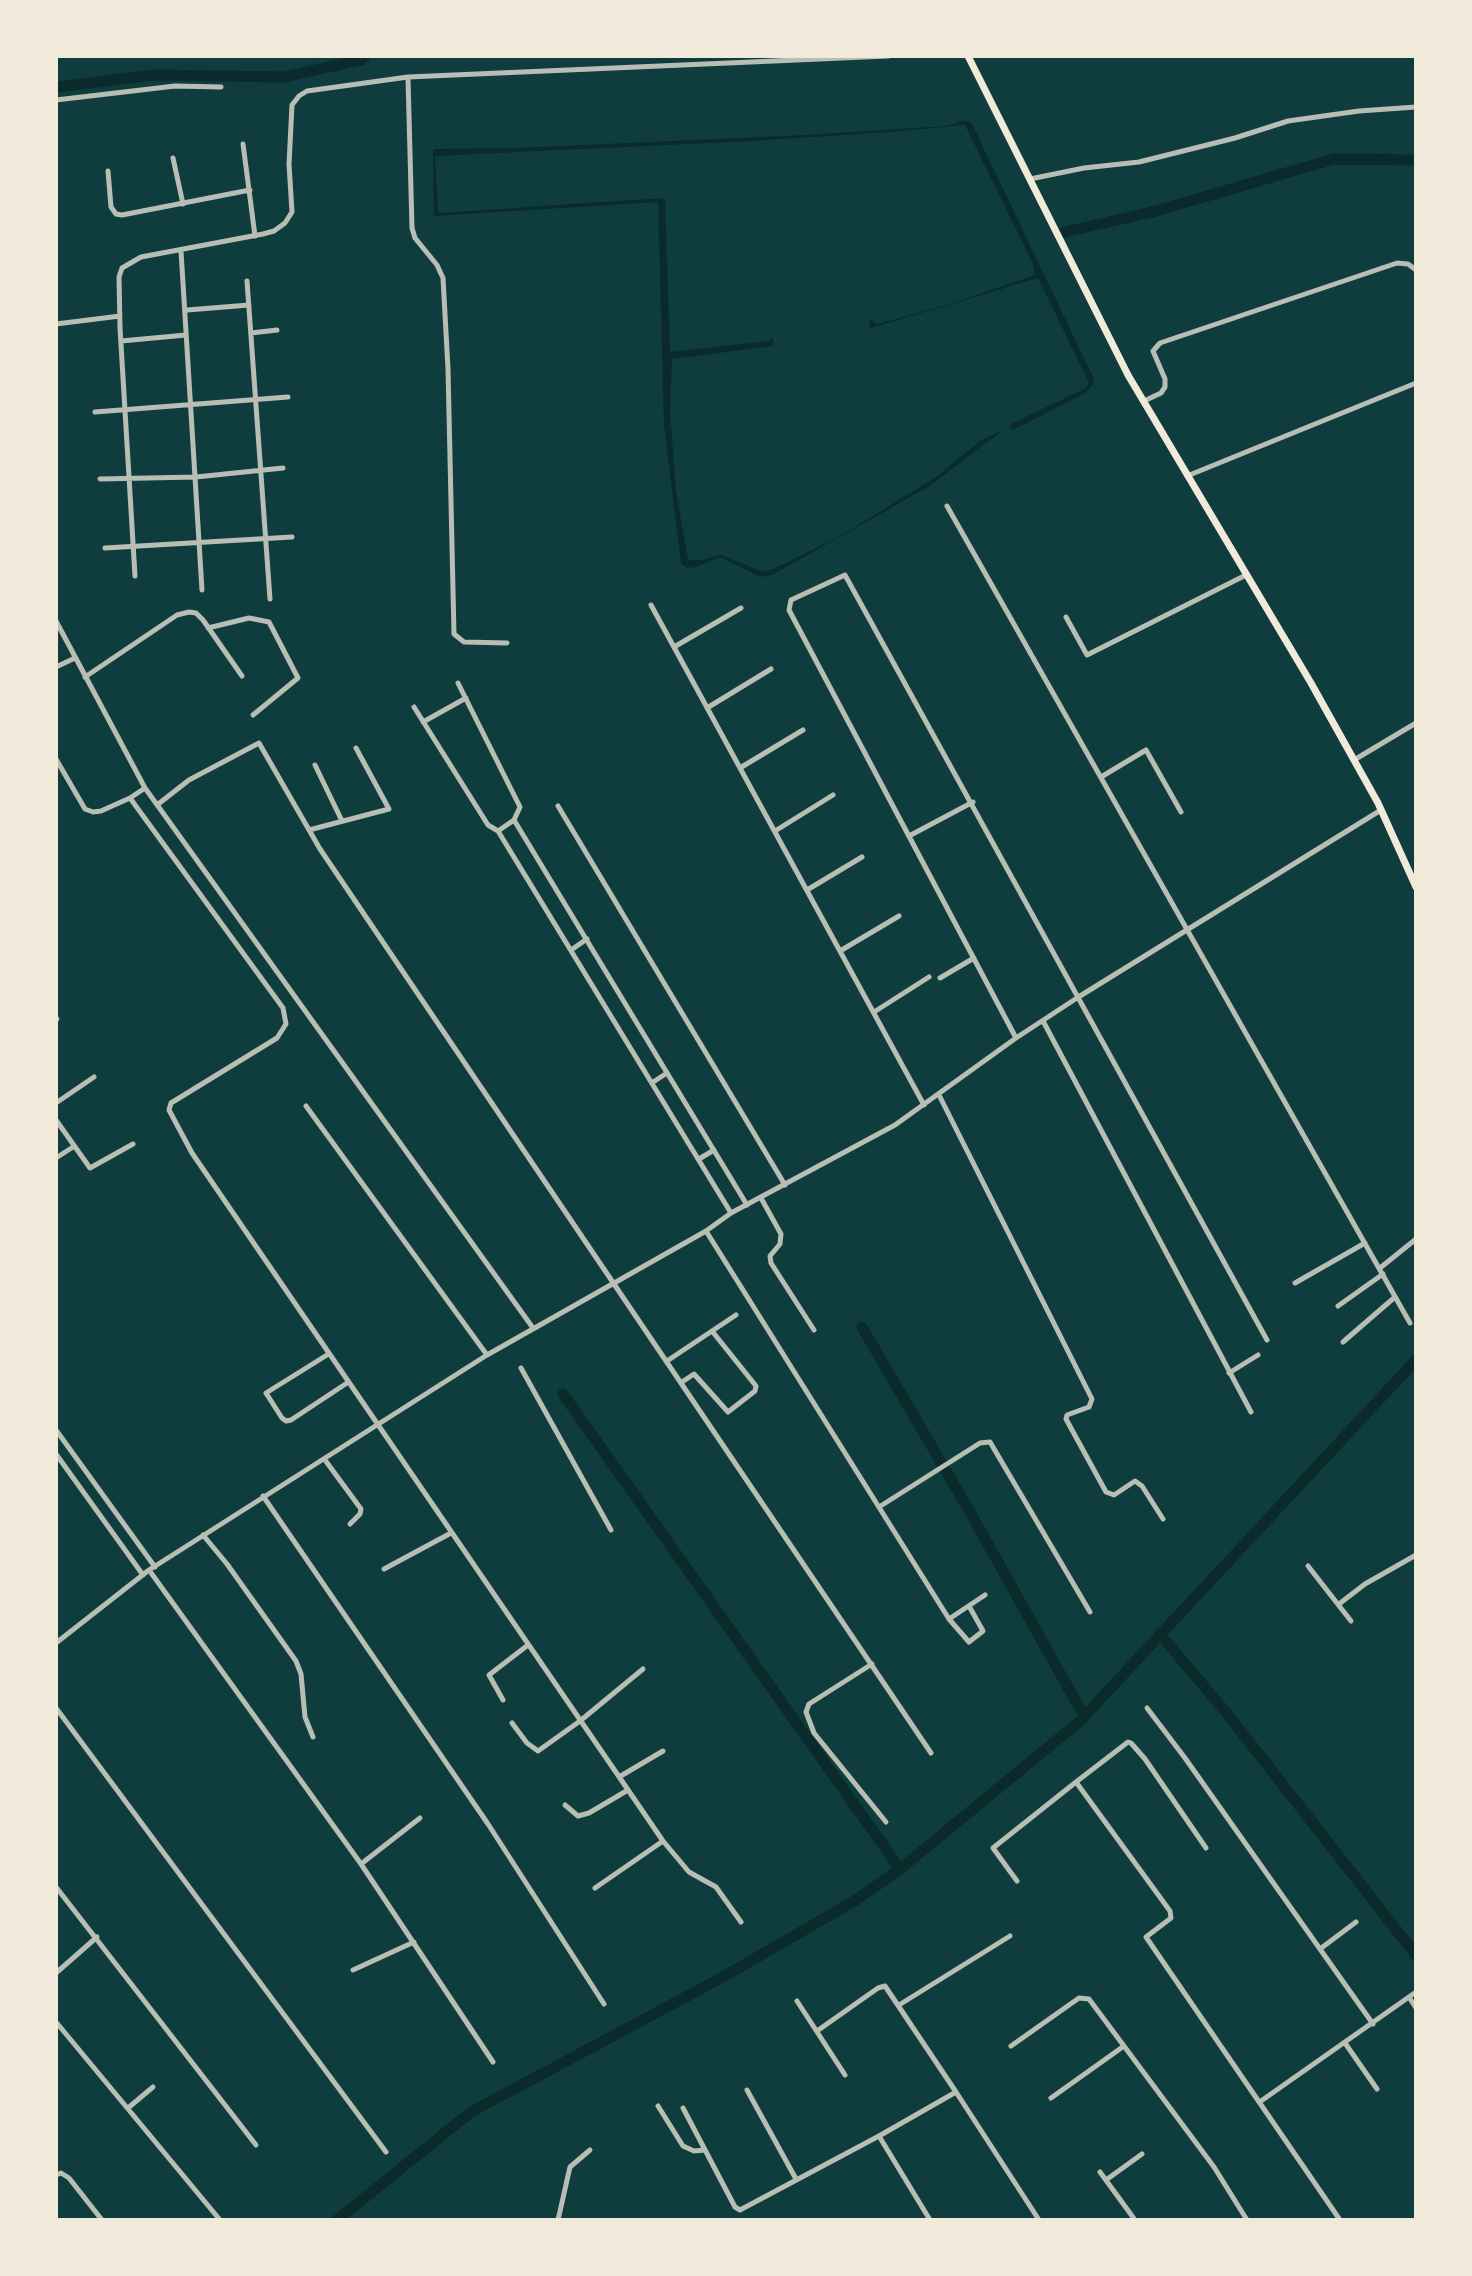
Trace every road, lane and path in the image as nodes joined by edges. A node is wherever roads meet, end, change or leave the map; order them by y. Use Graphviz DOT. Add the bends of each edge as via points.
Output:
graph roads {
  1 [pos="888,56"];
  2 [pos="968,56"];
  3 [pos="408,77"];
  4 [pos="221,87"];
  5 [pos="56,100"];
  6 [pos="1416,107"];
  7 [pos="243,144"];
  8 [pos="173,158"];
  9 [pos="108,171"];
  10 [pos="1030,179"];
  11 [pos="250,190"];
  12 [pos="183,204"];
  13 [pos="255,236"];
  14 [pos="181,251"];
  15 [pos="1416,270"];
  16 [pos="247,281"];
  17 [pos="249,305"];
  18 [pos="187,310"];
  19 [pos="120,316"];
  20 [pos="56,324"];
  21 [pos="277,330"];
  22 [pos="251,333"];
  23 [pos="186,335"];
  24 [pos="121,341"];
  25 [pos="1416,383"];
  26 [pos="288,397"];
  27 [pos="256,402"];
  28 [pos="1143,402"];
  29 [pos="191,407"];
  30 [pos="124,411"];
  31 [pos="95,412"];
  32 [pos="283,468"];
  33 [pos="261,472"];
  34 [pos="1187,476"];
  35 [pos="196,477"];
  36 [pos="100,479"];
  37 [pos="128,480"];
  38 [pos="947,506"];
  39 [pos="292,537"];
  40 [pos="265,539"];
  41 [pos="199,542"];
  42 [pos="133,546"];
  43 [pos="105,548"];
  44 [pos="1246,575"];
  45 [pos="135,576"];
  46 [pos="202,590"];
  47 [pos="270,599"];
  48 [pos="651,605"];
  49 [pos="741,608"];
  50 [pos="1066,617"];
  51 [pos="56,621"];
  52 [pos="208,628"];
  53 [pos="507,643"];
  54 [pos="674,647"];
  55 [pos="75,658"];
  56 [pos="56,667"];
  57 [pos="771,669"];
  58 [pos="242,676"];
  59 [pos="85,677"];
  60 [pos="458,683"];
  61 [pos="466,698"];
  62 [pos="414,707"];
  63 [pos="707,708"];
  64 [pos="253,715"];
  65 [pos="423,722"];
  66 [pos="1416,723"];
  67 [pos="803,730"];
  68 [pos="356,748"];
  69 [pos="56,759"];
  70 [pos="1354,760"];
  71 [pos="315,765"];
  72 [pos="740,768"];
  73 [pos="1101,777"];
  74 [pos="145,788"];
  75 [pos="833,795"];
  76 [pos="130,798"];
  77 [pos="973,802"];
  78 [pos="157,805"];
  79 [pos="558,806"];
  80 [pos="1381,810"];
  81 [pos="1181,812"];
  82 [pos="514,820"];
  83 [pos="342,821"];
  84 [pos="309,830"];
  85 [pos="498,831"];
  86 [pos="775,831"];
  87 [pos="909,836"];
  88 [pos="862,857"];
  89 [pos="1416,887"];
  90 [pos="807,890"];
  91 [pos="899,916"];
  92 [pos="1187,928"];
  93 [pos="587,939"];
  94 [pos="571,950"];
  95 [pos="840,951"];
  96 [pos="974,958"];
  97 [pos="929,977"];
  98 [pos="940,978"];
  99 [pos="1080,996"];
  100 [pos="874,1012"];
  101 [pos="1043,1021"];
  102 [pos="1016,1038"];
  103 [pos="667,1073"];
  104 [pos="94,1077"];
  105 [pos="653,1082"];
  106 [pos="939,1095"];
  107 [pos="56,1103"];
  108 [pos="924,1105"];
  109 [pos="306,1106"];
  110 [pos="56,1120"];
  111 [pos="133,1144"];
  112 [pos="73,1147"];
  113 [pos="714,1150"];
  114 [pos="56,1158"];
  115 [pos="699,1159"];
  116 [pos="785,1185"];
  117 [pos="761,1198"];
  118 [pos="747,1205"];
  119 [pos="731,1213"];
  120 [pos="706,1231"];
  121 [pos="1416,1239"];
  122 [pos="1365,1243"];
  123 [pos="1382,1271"];
  124 [pos="614,1283"];
  125 [pos="1295,1283"];
  126 [pos="1395,1297"];
  127 [pos="1338,1306"];
  128 [pos="736,1315"];
  129 [pos="1410,1323"];
  130 [pos="533,1328"];
  131 [pos="814,1330"];
  132 [pos="712,1331"];
  133 [pos="1267,1340"];
  134 [pos="1343,1342"];
  135 [pos="328,1355"];
  136 [pos="487,1355"];
  137 [pos="1258,1355"];
  138 [pos="667,1361"];
  139 [pos="521,1368"];
  140 [pos="1229,1373"];
  141 [pos="682,1382"];
  142 [pos="347,1383"];
  143 [pos="1251,1412"];
  144 [pos="377,1427"];
  145 [pos="56,1430"];
  146 [pos="56,1454"];
  147 [pos="325,1460"];
  148 [pos="263,1496"];
  149 [pos="879,1507"];
  150 [pos="1163,1519"];
  151 [pos="350,1524"];
  152 [pos="611,1530"];
  153 [pos="451,1533"];
  154 [pos="203,1535"];
  155 [pos="1416,1555"];
  156 [pos="1308,1566"];
  157 [pos="152,1568"];
  158 [pos="384,1569"];
  159 [pos="143,1575"];
  160 [pos="985,1595"];
  161 [pos="1339,1604"];
  162 [pos="969,1606"];
  163 [pos="1090,1612"];
  164 [pos="949,1619"];
  165 [pos="1351,1621"];
  166 [pos="56,1643"];
  167 [pos="528,1645"];
  168 [pos="872,1664"];
  169 [pos="643,1669"];
  170 [pos="503,1700"];
  171 [pos="56,1708"];
  172 [pos="1147,1708"];
  173 [pos="580,1721"];
  174 [pos="512,1723"];
  175 [pos="313,1737"];
  176 [pos="663,1751"];
  177 [pos="931,1753"];
  178 [pos="619,1777"];
  179 [pos="1076,1782"];
  180 [pos="628,1790"];
  181 [pos="565,1805"];
  182 [pos="420,1818"];
  183 [pos="886,1822"];
  184 [pos="663,1841"];
  185 [pos="1206,1848"];
  186 [pos="361,1864"];
  187 [pos="1017,1881"];
  188 [pos="56,1887"];
  189 [pos="595,1888"];
  190 [pos="741,1922"];
  191 [pos="1356,1922"];
  192 [pos="1010,1936"];
  193 [pos="97,1937"];
  194 [pos="414,1942"];
  195 [pos="1320,1949"];
  196 [pos="353,1970"];
  197 [pos="56,1973"];
  198 [pos="1416,1992"];
  199 [pos="1409,1997"];
  200 [pos="797,2001"];
  201 [pos="604,2004"];
  202 [pos="899,2005"];
  203 [pos="1416,2008"];
  204 [pos="56,2022"];
  205 [pos="1373,2024"];
  206 [pos="817,2031"];
  207 [pos="1345,2043"];
  208 [pos="1011,2046"];
  209 [pos="1124,2046"];
  210 [pos="493,2062"];
  211 [pos="845,2075"];
  212 [pos="153,2087"];
  213 [pos="1377,2089"];
  214 [pos="747,2090"];
  215 [pos="956,2092"];
  216 [pos="1051,2098"];
  217 [pos="1261,2101"];
  218 [pos="658,2106"];
  219 [pos="128,2108"];
  220 [pos="683,2108"];
  221 [pos="879,2136"];
  222 [pos="256,2145"];
  223 [pos="590,2150"];
  224 [pos="705,2150"];
  225 [pos="386,2152"];
  226 [pos="1142,2154"];
  227 [pos="1100,2172"];
  228 [pos="56,2175"];
  229 [pos="796,2179"];
  230 [pos="1106,2180"];
  231 [pos="102,2220"];
  232 [pos="220,2220"];
  233 [pos="558,2220"];
  234 [pos="930,2220"];
  235 [pos="1039,2220"];
  236 [pos="1135,2220"];
  237 [pos="1247,2220"];
  238 [pos="1340,2220"];
  1 -- 3 [label="street"];
  2 -- 10 [label="main road"];
  3 -- 13 [label="street" via="299,96 292,105 292,212 274,231"];
  3 -- 53 [label="street" via="412,228 443,278 454,634 464,642"];
  4 -- 5 [label="street" via="175,86"];
  6 -- 10 [label="street" via="1288,121 1139,162"];
  7 -- 11 [label="street"];
  8 -- 12 [label="street"];
  9 -- 12 [label="street" via="116,214"];
  10 -- 28 [label="main road"];
  11 -- 12 [label="street"];
  11 -- 13 [label="street"];
  13 -- 14 [label="street"];
  14 -- 18 [label="street"];
  14 -- 19 [label="street" via="141,257 122,268"];
  15 -- 28 [label="street" via="1397,263 1160,343 1153,354 1165,387"];
  16 -- 17 [label="street"];
  17 -- 18 [label="street"];
  17 -- 22 [label="street"];
  18 -- 23 [label="street"];
  19 -- 20 [label="street"];
  19 -- 24 [label="street"];
  21 -- 22 [label="street"];
  22 -- 27 [label="street"];
  23 -- 24 [label="street"];
  23 -- 29 [label="street"];
  24 -- 30 [label="street"];
  25 -- 34 [label="street"];
  26 -- 27 [label="street"];
  27 -- 29 [label="street"];
  27 -- 33 [label="street"];
  28 -- 34 [label="main road"];
  29 -- 30 [label="street"];
  29 -- 35 [label="street"];
  30 -- 31 [label="street"];
  30 -- 37 [label="street"];
  32 -- 33 [label="street"];
  33 -- 35 [label="street"];
  33 -- 40 [label="street"];
  34 -- 44 [label="main road"];
  35 -- 37 [label="street"];
  35 -- 41 [label="street"];
  36 -- 37 [label="street"];
  37 -- 42 [label="street"];
  38 -- 73 [label="street"];
  39 -- 40 [label="street"];
  40 -- 41 [label="street"];
  40 -- 47 [label="street"];
  41 -- 42 [label="street"];
  41 -- 46 [label="street"];
  42 -- 43 [label="street"];
  42 -- 45 [label="street"];
  44 -- 50 [label="street" via="1087,655"];
  44 -- 70 [label="main road"];
  48 -- 54 [label="street"];
  49 -- 54 [label="street"];
  51 -- 55 [label="street"];
  52 -- 58 [label="street"];
  52 -- 59 [label="street" via="196,613 177,615"];
  52 -- 64 [label="street" via="249,618 269,622 298,678"];
  54 -- 63 [label="street"];
  55 -- 56 [label="street"];
  55 -- 59 [label="street"];
  57 -- 63 [label="street"];
  59 -- 74 [label="street"];
  60 -- 61 [label="street"];
  61 -- 65 [label="street"];
  61 -- 82 [label="street" via="520,807"];
  62 -- 65 [label="street"];
  63 -- 72 [label="street"];
  65 -- 85 [label="street" via="488,825"];
  66 -- 70 [label="street"];
  67 -- 72 [label="street"];
  68 -- 83 [label="street" via="389,809"];
  69 -- 76 [label="street" via="85,809 101,811"];
  70 -- 80 [label="main road"];
  71 -- 83 [label="street"];
  72 -- 86 [label="street"];
  73 -- 81 [label="street" via="1146,750"];
  73 -- 92 [label="street"];
  74 -- 76 [label="street"];
  74 -- 78 [label="street"];
  75 -- 86 [label="street"];
  76 -- 135 [label="street" via="283,1008 286,1024 277,1038 171,1103 169,1110 192,1153"];
  77 -- 87 [label="street"];
  77 -- 87 [label="street" via="847,575 791,600 789,610"];
  77 -- 99 [label="street"];
  78 -- 84 [label="street" via="189,780 259,743"];
  78 -- 130 [label="street"];
  79 -- 116 [label="street"];
  80 -- 89 [label="main road"];
  80 -- 92 [label="street"];
  82 -- 85 [label="street"];
  82 -- 93 [label="street"];
  83 -- 84 [label="street"];
  84 -- 124 [label="street"];
  85 -- 94 [label="street"];
  86 -- 90 [label="street"];
  87 -- 96 [label="street"];
  88 -- 90 [label="street"];
  90 -- 95 [label="street"];
  91 -- 95 [label="street"];
  92 -- 99 [label="street"];
  92 -- 122 [label="street"];
  93 -- 94 [label="street"];
  93 -- 103 [label="street"];
  94 -- 105 [label="street"];
  95 -- 100 [label="street"];
  96 -- 98 [label="street"];
  96 -- 102 [label="street"];
  97 -- 100 [label="street"];
  99 -- 101 [label="street"];
  99 -- 133 [label="street"];
  100 -- 108 [label="street"];
  101 -- 102 [label="street"];
  101 -- 140 [label="street"];
  102 -- 106 [label="street"];
  103 -- 105 [label="street"];
  103 -- 113 [label="street"];
  104 -- 107 [label="street"];
  105 -- 115 [label="street"];
  106 -- 108 [label="street"];
  106 -- 150 [label="street" via="1092,1399 1089,1407 1066,1419 1106,1492 1114,1495 1135,1481"];
  108 -- 116 [label="street"];
  109 -- 136 [label="street"];
  110 -- 112 [label="street"];
  111 -- 112 [label="street" via="90,1168"];
  112 -- 114 [label="street"];
  113 -- 115 [label="street"];
  113 -- 118 [label="street"];
  115 -- 119 [label="street"];
  116 -- 117 [label="street"];
  117 -- 118 [label="street"];
  117 -- 131 [label="street" via="781,1234 771,1263"];
  118 -- 119 [label="street"];
  119 -- 120 [label="street"];
  120 -- 124 [label="street"];
  120 -- 149 [label="street"];
  121 -- 123 [label="street"];
  122 -- 123 [label="street"];
  122 -- 125 [label="street"];
  123 -- 126 [label="street"];
  123 -- 127 [label="street"];
  124 -- 130 [label="street"];
  124 -- 138 [label="street"];
  126 -- 129 [label="street"];
  126 -- 134 [label="street"];
  128 -- 132 [label="street"];
  130 -- 136 [label="street"];
  132 -- 138 [label="street"];
  132 -- 141 [label="street" via="755,1391 729,1412 694,1374"];
  135 -- 142 [label="street"];
  135 -- 142 [label="street" via="266,1393 282,1418 291,1420"];
  136 -- 144 [label="street"];
  137 -- 140 [label="street"];
  138 -- 141 [label="street"];
  139 -- 152 [label="street"];
  140 -- 143 [label="street"];
  141 -- 168 [label="street"];
  142 -- 144 [label="street"];
  144 -- 147 [label="street"];
  144 -- 153 [label="street"];
  145 -- 157 [label="street"];
  146 -- 159 [label="street"];
  147 -- 148 [label="street"];
  147 -- 151 [label="street" via="361,1509"];
  148 -- 154 [label="street"];
  148 -- 201 [label="street" via="488,1824"];
  149 -- 163 [label="street" via="980,1443 992,1444"];
  149 -- 164 [label="street"];
  153 -- 158 [label="street"];
  153 -- 167 [label="street"];
  154 -- 157 [label="street"];
  154 -- 175 [label="street" via="296,1661"];
  155 -- 161 [label="street"];
  156 -- 161 [label="street"];
  157 -- 159 [label="street"];
  157 -- 186 [label="street"];
  159 -- 166 [label="street"];
  160 -- 162 [label="street"];
  161 -- 165 [label="street"];
  162 -- 164 [label="street"];
  162 -- 164 [label="street" via="983,1630 970,1641"];
  167 -- 170 [label="street" via="489,1675"];
  167 -- 173 [label="street"];
  168 -- 177 [label="street"];
  168 -- 183 [label="street" via="809,1704 806,1712 814,1733"];
  169 -- 173 [label="street"];
  171 -- 225 [label="street"];
  172 -- 195 [label="street"];
  173 -- 174 [label="street" via="538,1751"];
  173 -- 178 [label="street"];
  176 -- 178 [label="street"];
  178 -- 180 [label="street"];
  179 -- 185 [label="street" via="1131,1743"];
  179 -- 187 [label="street" via="993,1848"];
  179 -- 217 [label="street" via="1170,1911 1171,1918 1146,1937"];
  180 -- 181 [label="street" via="578,1816"];
  180 -- 184 [label="street"];
  182 -- 186 [label="street"];
  184 -- 189 [label="street"];
  184 -- 190 [label="street" via="689,1872 716,1887"];
  186 -- 194 [label="street"];
  188 -- 193 [label="street"];
  191 -- 195 [label="street"];
  192 -- 202 [label="street"];
  193 -- 197 [label="street"];
  193 -- 222 [label="street"];
  194 -- 196 [label="street"];
  194 -- 210 [label="street"];
  195 -- 205 [label="street"];
  198 -- 199 [label="street"];
  199 -- 203 [label="street"];
  199 -- 205 [label="street"];
  200 -- 206 [label="street"];
  202 -- 206 [label="street" via="888,1988 880,1986"];
  202 -- 215 [label="street"];
  204 -- 219 [label="street"];
  205 -- 207 [label="street"];
  206 -- 211 [label="street"];
  207 -- 213 [label="street"];
  207 -- 217 [label="street"];
  208 -- 209 [label="street" via="1083,1997"];
  209 -- 216 [label="street"];
  209 -- 237 [label="street"];
  212 -- 219 [label="street"];
  214 -- 229 [label="street"];
  215 -- 221 [label="street"];
  215 -- 235 [label="street"];
  217 -- 238 [label="street"];
  218 -- 224 [label="street" via="683,2146"];
  219 -- 232 [label="street"];
  220 -- 224 [label="street"];
  221 -- 229 [label="street"];
  221 -- 234 [label="street"];
  223 -- 233 [label="street" via="570,2167"];
  224 -- 229 [label="street" via="737,2209"];
  226 -- 230 [label="street"];
  227 -- 230 [label="street"];
  228 -- 231 [label="street" via="69,2178"];
  230 -- 236 [label="street"];
}
